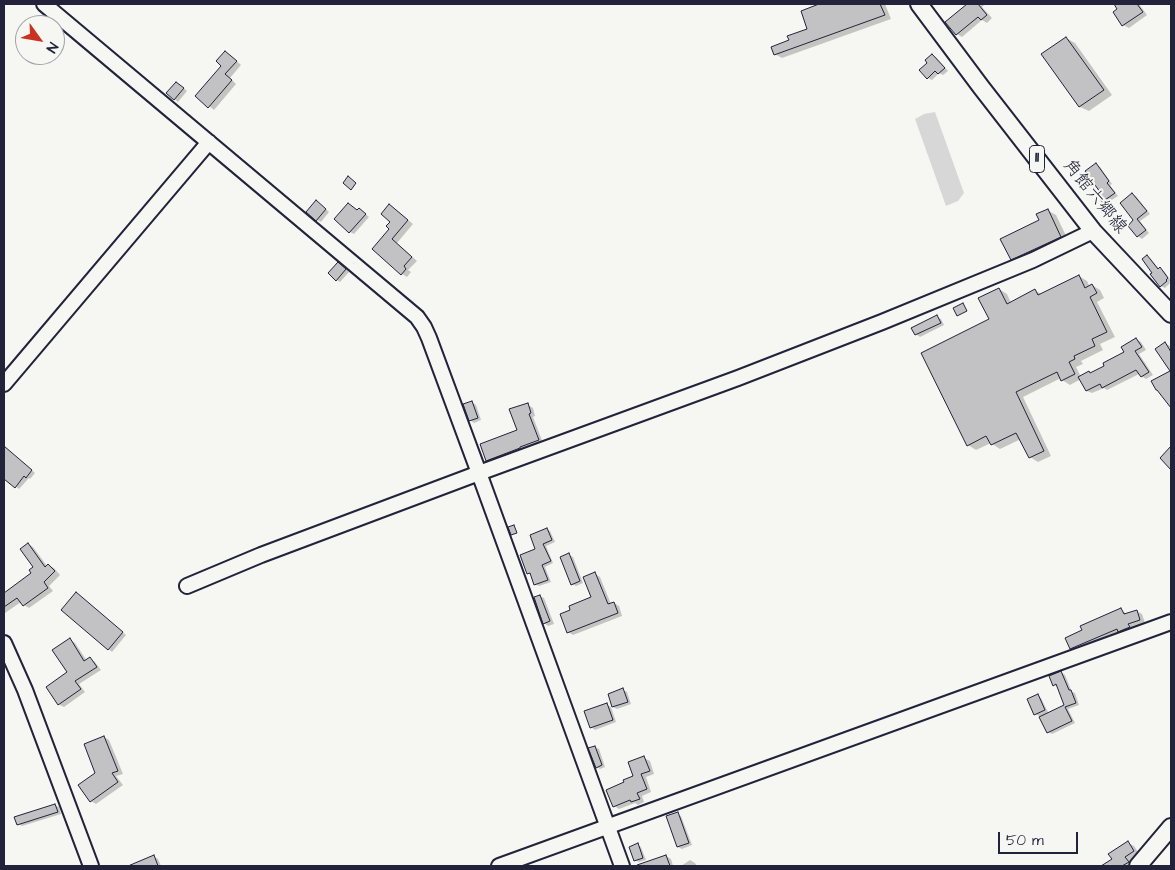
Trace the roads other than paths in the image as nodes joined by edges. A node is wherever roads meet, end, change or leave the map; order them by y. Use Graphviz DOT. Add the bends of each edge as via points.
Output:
graph roads {
  1 [pos="44,4"];
  2 [pos="919,4"];
  3 [pos="209,142"];
  4 [pos="1093,231"];
  5 [pos="1171,314"];
  6 [pos="4,384"];
  7 [pos="479,473"];
  8 [pos="186,586"];
  9 [pos="1171,622"];
  10 [pos="4,643"];
  11 [pos="607,827"];
  12 [pos="1171,827"];
  13 [pos="1143,864"];
  14 [pos="91,866"];
  15 [pos="499,866"];
  16 [pos="622,866"];
  1 -- 3 [label="street"];
  2 -- 4 [label="main road, 角館六郷線 / 11"];
  3 -- 6 [label="street"];
  3 -- 7 [label="street" via="417,317 429,338"];
  4 -- 5 [label="main road, 角館六郷線 / 11"];
  4 -- 7 [label="street" via="1033,260 882,322"];
  7 -- 8 [label="street"];
  7 -- 11 [label="street"];
  9 -- 11 [label="street"];
  10 -- 14 [label="street"];
  11 -- 15 [label="street"];
  11 -- 16 [label="street"];
  12 -- 13 [label="main road"];
}
